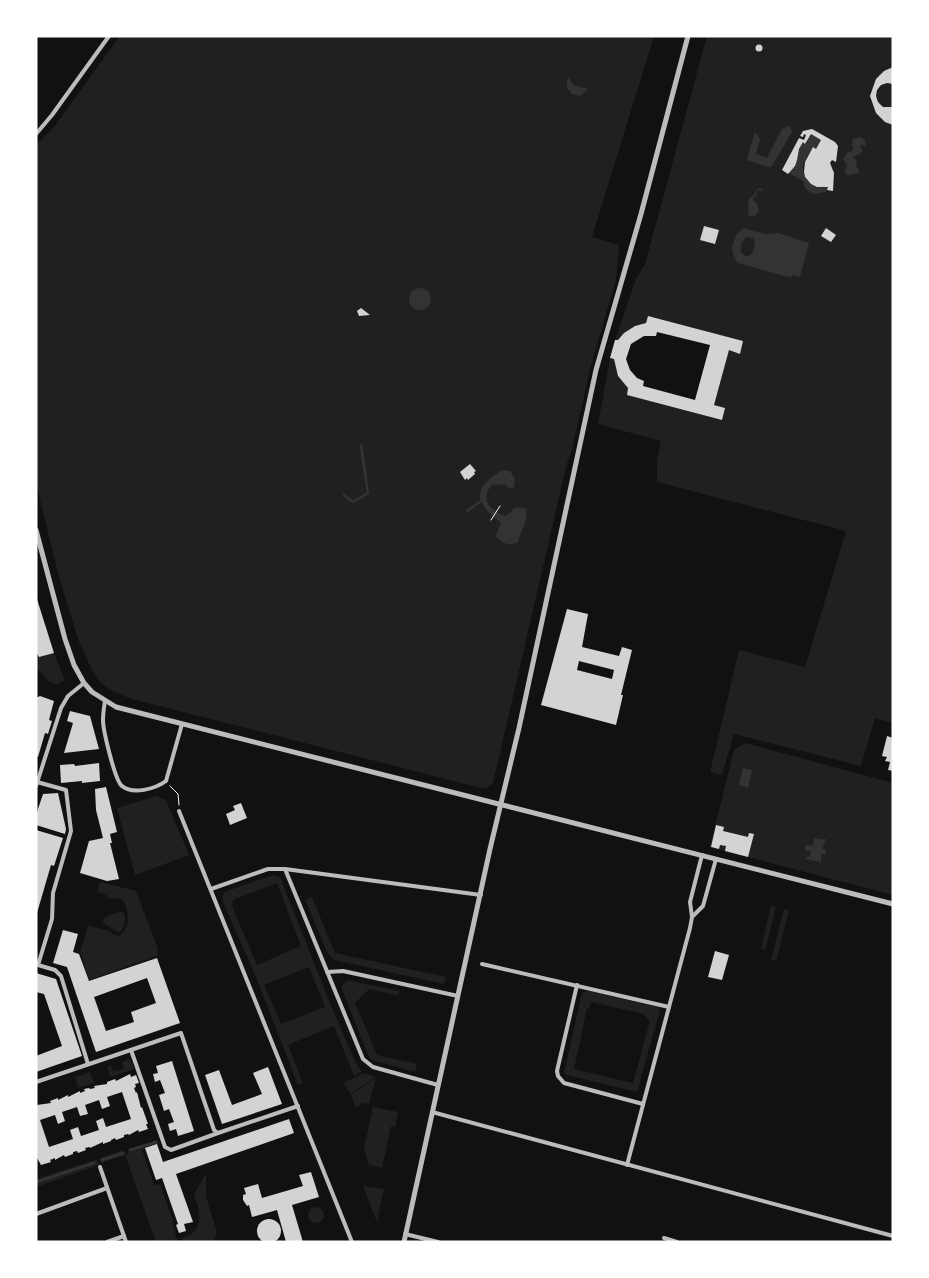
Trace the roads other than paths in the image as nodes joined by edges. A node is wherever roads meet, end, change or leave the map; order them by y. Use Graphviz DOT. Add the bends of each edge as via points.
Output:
graph roads {
  1 [pos="109,36"];
  2 [pos="688,36"];
  3 [pos="36,134"];
  4 [pos="36,530"];
  5 [pos="38,544"];
  6 [pos="84,683"];
  7 [pos="105,701"];
  8 [pos="182,724"];
  9 [pos="36,766"];
  10 [pos="42,768"];
  11 [pos="37,784"];
  12 [pos="501,804"];
  13 [pos="179,811"];
  14 [pos="702,855"];
  15 [pos="716,859"];
  16 [pos="285,870"];
  17 [pos="211,889"];
  18 [pos="481,895"];
  19 [pos="893,904"];
  20 [pos="692,917"];
  21 [pos="482,964"];
  22 [pos="327,972"];
  23 [pos="577,986"];
  24 [pos="458,996"];
  25 [pos="669,1006"];
  26 [pos="131,1050"];
  27 [pos="88,1064"];
  28 [pos="36,1082"];
  29 [pos="438,1085"];
  30 [pos="643,1104"];
  31 [pos="298,1106"];
  32 [pos="432,1112"];
  33 [pos="218,1133"];
  34 [pos="627,1165"];
  35 [pos="100,1167"];
  36 [pos="107,1188"];
  37 [pos="36,1214"];
  38 [pos="406,1234"];
  39 [pos="124,1236"];
  40 [pos="893,1236"];
  41 [pos="664,1238"];
  42 [pos="107,1242"];
  43 [pos="126,1242"];
  44 [pos="352,1242"];
  45 [pos="404,1242"];
  46 [pos="438,1242"];
  47 [pos="677,1242"];
  1 -- 3 [label="street"];
  2 -- 12 [label="street" via="596,370"];
  4 -- 5 [label="street"];
  5 -- 6 [label="street" via="65,639"];
  6 -- 7 [label="street"];
  6 -- 10 [label="street" via="64,701"];
  7 -- 8 [label="street" via="116,707"];
  7 -- 8 [label="street" via="103,724 115,774 120,784 130,790 141,790 166,781"];
  8 -- 12 [label="street"];
  9 -- 10 [label="street"];
  10 -- 11 [label="street"];
  11 -- 27 [label="street" via="66,790 71,831 53,893 52,919 38,965 55,970 61,976"];
  12 -- 14 [label="street"];
  12 -- 18 [label="street"];
  13 -- 17 [label="street"];
  14 -- 15 [label="street"];
  14 -- 20 [label="street" via="690,902"];
  15 -- 19 [label="street"];
  15 -- 20 [label="street" via="703,906"];
  16 -- 17 [label="street" via="268,869"];
  16 -- 18 [label="street"];
  16 -- 22 [label="street"];
  17 -- 31 [label="street"];
  18 -- 24 [label="street"];
  20 -- 25 [label="street"];
  21 -- 23 [label="street"];
  22 -- 24 [label="street" via="343,971"];
  22 -- 29 [label="street" via="367,1064"];
  23 -- 25 [label="street"];
  23 -- 30 [label="street" via="558,1076 564,1083"];
  24 -- 29 [label="street"];
  25 -- 30 [label="street"];
  26 -- 27 [label="street"];
  26 -- 33 [label="street" via="165,1147 171,1150"];
  26 -- 33 [label="street" via="181,1033 214,1130"];
  27 -- 28 [label="street"];
  29 -- 32 [label="street"];
  30 -- 34 [label="street"];
  31 -- 33 [label="street"];
  31 -- 44 [label="street"];
  32 -- 34 [label="street"];
  32 -- 38 [label="street"];
  34 -- 40 [label="street"];
  35 -- 36 [label="street"];
  36 -- 37 [label="street"];
  36 -- 39 [label="street"];
  38 -- 45 [label="street"];
  38 -- 46 [label="street"];
  39 -- 42 [label="street"];
  39 -- 43 [label="street"];
  41 -- 47 [label="street"];
}
